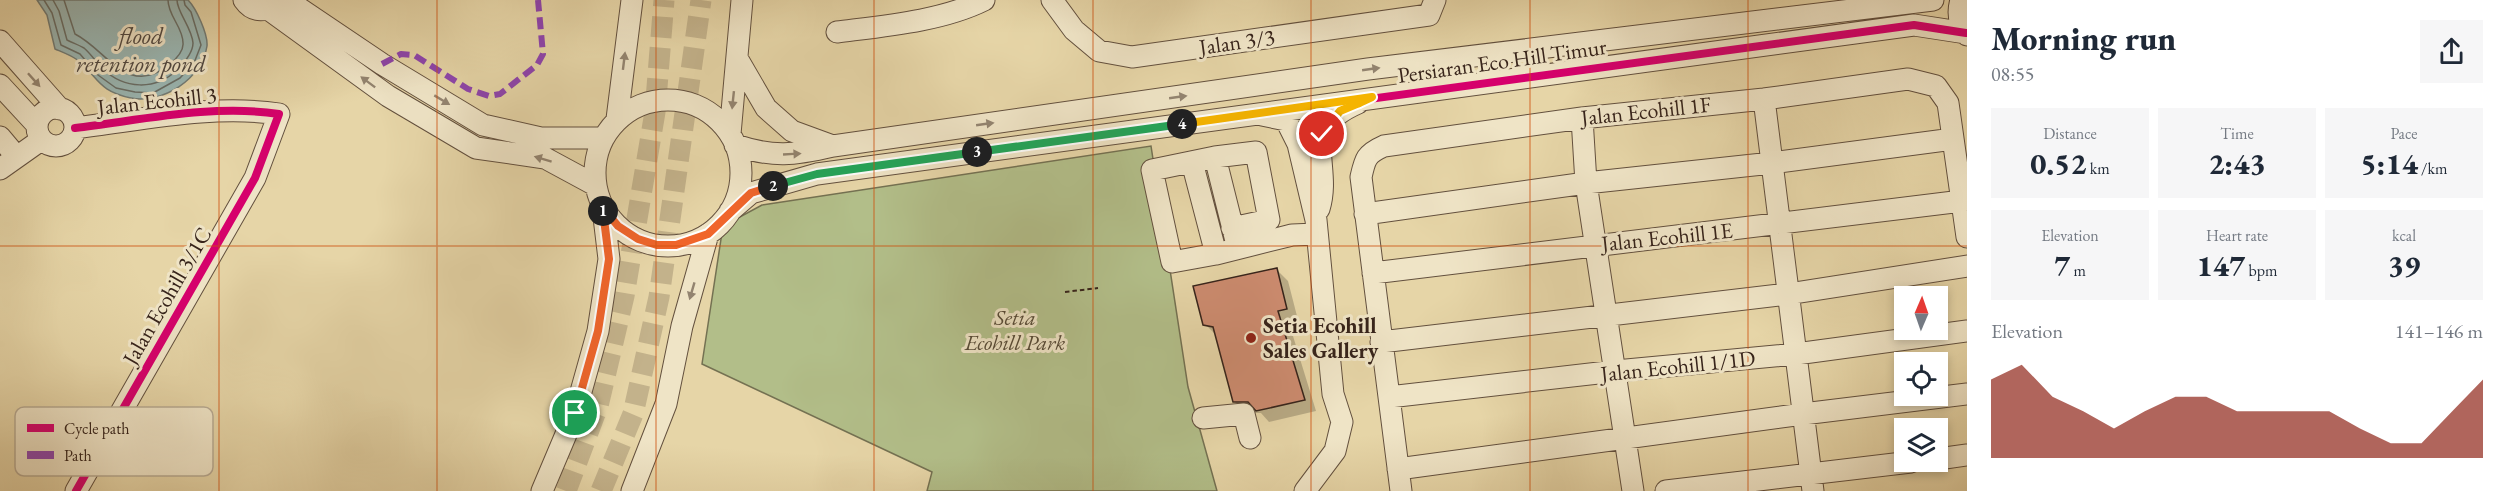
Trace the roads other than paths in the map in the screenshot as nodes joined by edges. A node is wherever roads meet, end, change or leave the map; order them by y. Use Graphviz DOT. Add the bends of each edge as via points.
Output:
graph roads {
  1 [pos="244,0"];
  2 [pos="287,0"];
  3 [pos="632,0"];
  4 [pos="742,0"];
  5 [pos="984,0"];
  6 [pos="1052,0"];
  7 [pos="1435,0"];
  8 [pos="1933,0"];
  9 [pos="1962,0"];
  10 [pos="273,4"];
  11 [pos="837,32"];
  12 [pos="1966,34"];
  13 [pos="0,41"];
  14 [pos="737,58"];
  15 [pos="0,85"];
  16 [pos="1372,97"];
  17 [pos="1764,99"];
  18 [pos="60,109"];
  19 [pos="279,114"];
  20 [pos="1252,114"];
  21 [pos="1582,118"];
  22 [pos="617,119"];
  23 [pos="75,128"];
  24 [pos="39,132"];
  25 [pos="0,137"];
  26 [pos="603,138"];
  27 [pos="1953,139"];
  28 [pos="732,140"];
  29 [pos="833,146"];
  30 [pos="1215,158"];
  31 [pos="8,162"];
  32 [pos="1192,162"];
  33 [pos="1772,163"];
  34 [pos="1586,183"];
  35 [pos="595,185"];
  36 [pos="1962,201"];
  37 [pos="603,208"];
  38 [pos="730,211"];
  39 [pos="1365,214"];
  40 [pos="1779,225"];
  41 [pos="1316,227"];
  42 [pos="1232,228"];
  43 [pos="708,234"];
  44 [pos="1967,237"];
  45 [pos="1596,245"];
  46 [pos="1238,248"];
  47 [pos="1216,254"];
  48 [pos="1967,266"];
  49 [pos="1373,273"];
  50 [pos="1788,294"];
  51 [pos="1606,315"];
  52 [pos="1967,331"];
  53 [pos="1381,342"];
  54 [pos="1796,354"];
  55 [pos="1616,371"];
  56 [pos="1967,394"];
  57 [pos="1389,397"];
  58 [pos="124,407"];
  59 [pos="1803,414"];
  60 [pos="1203,418"];
  61 [pos="1250,438"];
  62 [pos="1625,438"];
  63 [pos="1967,455"];
  64 [pos="1948,458"];
  65 [pos="1894,466"];
  66 [pos="1398,469"];
  67 [pos="85,476"];
  68 [pos="1812,483"];
  69 [pos="76,491"];
  70 [pos="542,491"];
  71 [pos="632,491"];
  72 [pos="1305,491"];
  73 [pos="1401,491"];
  74 [pos="1634,491"];
  75 [pos="1666,491"];
  1 -- 10 [label="street" via="255,9"];
  2 -- 26 [label="street, one-way" via="382,64 483,124 541,138"];
  22 -- 3 [label="street, one-way"];
  4 -- 14 [label="street"];
  5 -- 11 [label="street" via="971,7 903,23"];
  6 -- 7 [label="street, Jalan 3/3" via="1074,30 1099,51 1132,57 1429,15"];
  29 -- 8 [label="street, Persiaran Eco Hill Timur, one-way" via="1368,69"];
  9 -- 12 [label="street" via="1959,15"];
  35 -- 10 [label="street, one-way" via="545,158 476,148 388,96"];
  12 -- 16 [label="street, Persiaran Eco Hill Timur" via="1914,25"];
  13 -- 18 [label="street, one-way"];
  14 -- 28 [label="street, one-way"];
  14 -- 29 [label="street" via="766,108 792,131"];
  15 -- 24 [label="street"];
  16 -- 20 [label="street, Persiaran Eco Hill Timur"];
  16 -- 41 [label="street" via="1340,111 1322,134 1319,152 1323,195"];
  17 -- 21 [label="street, Jalan Ecohill 1F"];
  17 -- 27 [label="street, Jalan Ecohill 1F" via="1908,79 1936,86 1948,103"];
  17 -- 33 [label="street"];
  18 -- 23 [label="street" via="73,118"];
  18 -- 24 [label="street" via="42,114"];
  19 -- 23 [label="street, Jalan Ecohill 3" via="254,110 197,113"];
  19 -- 58 [label="street, Jalan Ecohill 3/1C" via="255,178"];
  20 -- 38 [label="street, Persiaran Eco Hill Timur" via="817,174 751,193"];
  20 -- 41 [label="street" via="1286,120 1293,132"];
  21 -- 34 [label="street"];
  21 -- 39 [label="street, Jalan Ecohill 1F" via="1384,146 1370,152 1361,177"];
  22 -- 26 [label="street"];
  22 -- 28 [label="street" via="639,105 683,101 717,119"];
  23 -- 24 [label="street" via="65,144 52,146"];
  24 -- 31 [label="street"];
  25 -- 31 [label="street"];
  26 -- 35 [label="street" via="595,161"];
  27 -- 33 [label="street"];
  27 -- 36 [label="street"];
  28 -- 29 [label="street, Persiaran Eco Hill Timur, one-way" via="757,153 794,155"];
  28 -- 38 [label="street" via="741,172"];
  30 -- 32 [label="street"];
  30 -- 42 [label="street"];
  30 -- 42 [label="street" via="1256,152 1269,220"];
  32 -- 47 [label="street"];
  32 -- 47 [label="street" via="1152,170 1172,262"];
  33 -- 34 [label="street"];
  33 -- 40 [label="street"];
  34 -- 39 [label="street"];
  34 -- 45 [label="street"];
  35 -- 37 [label="street"];
  36 -- 40 [label="street, Jalan Ecohill 1E"];
  36 -- 44 [label="street"];
  37 -- 43 [label="street" via="618,226 657,245 676,245"];
  37 -- 70 [label="street" via="609,259 598,331 575,413"];
  38 -- 43 [label="street"];
  39 -- 49 [label="street"];
  40 -- 45 [label="street, Jalan Ecohill 1E"];
  40 -- 50 [label="street"];
  41 -- 46 [label="street"];
  41 -- 72 [label="street" via="1323,396 1342,422 1335,451"];
  42 -- 46 [label="street"];
  43 -- 71 [label="street, one-way" via="682,326 666,404"];
  45 -- 49 [label="street, Jalan Ecohill 1E"];
  45 -- 51 [label="street"];
  46 -- 47 [label="street"];
  48 -- 50 [label="street"];
  49 -- 53 [label="street"];
  50 -- 51 [label="street"];
  50 -- 54 [label="street"];
  51 -- 53 [label="street"];
  51 -- 55 [label="street"];
  52 -- 54 [label="street, Jalan Ecohill 1/1D"];
  53 -- 57 [label="street"];
  54 -- 55 [label="street, Jalan Ecohill 1/1D"];
  54 -- 59 [label="street"];
  55 -- 57 [label="street, Jalan Ecohill 1/1D"];
  55 -- 62 [label="street"];
  56 -- 59 [label="street"];
  57 -- 66 [label="street"];
  59 -- 62 [label="street"];
  59 -- 68 [label="street"];
  60 -- 61 [label="street" via="1244,414"];
  62 -- 66 [label="street"];
  62 -- 74 [label="street"];
  63 -- 64 [label="street"];
  65 -- 68 [label="street"];
  66 -- 73 [label="street"];
  67 -- 69 [label="street, Jalan Ecohill 3/1C"];
  68 -- 75 [label="street"];
}
